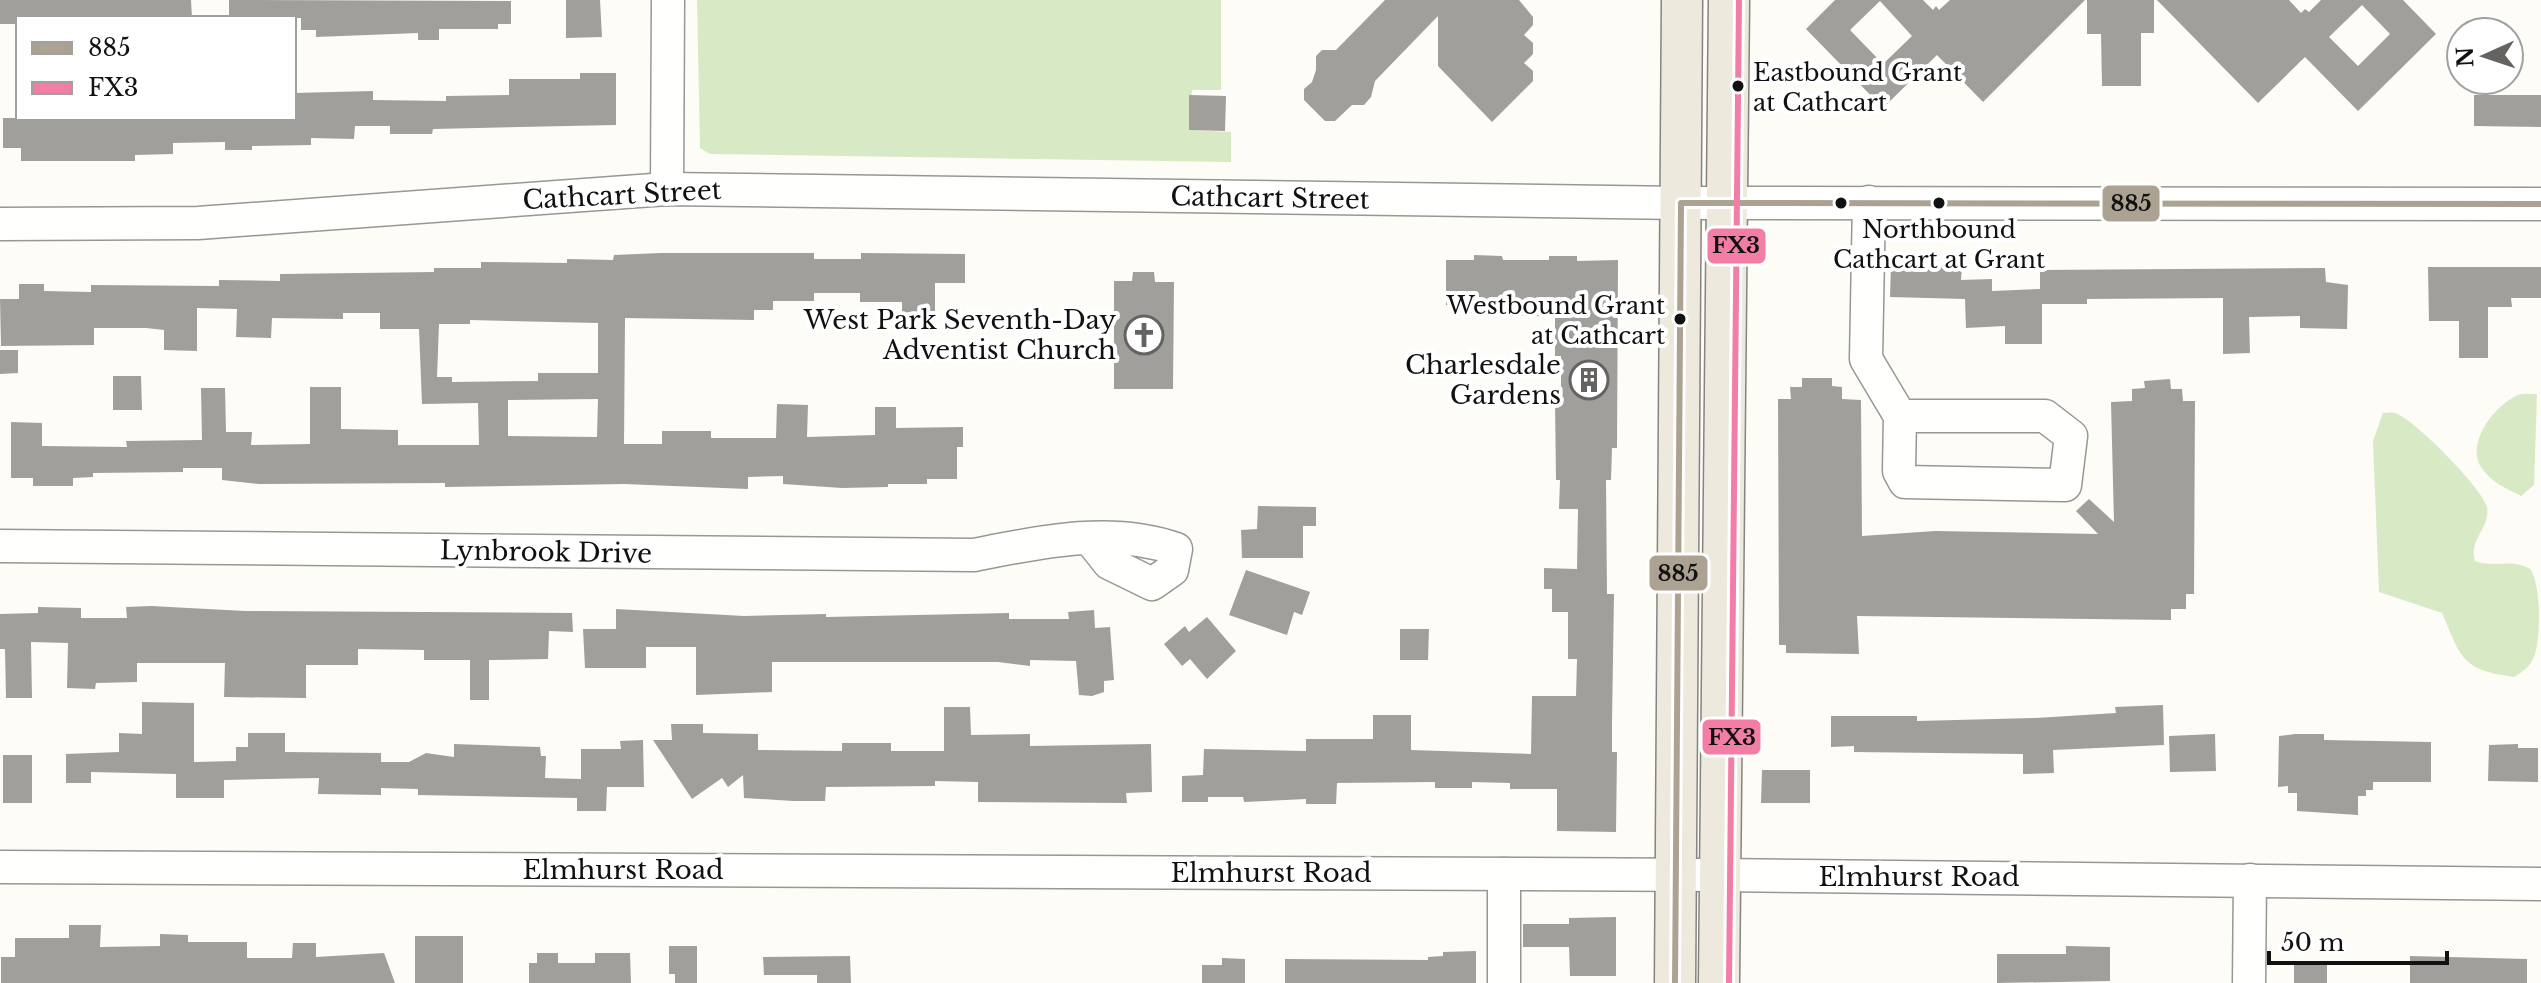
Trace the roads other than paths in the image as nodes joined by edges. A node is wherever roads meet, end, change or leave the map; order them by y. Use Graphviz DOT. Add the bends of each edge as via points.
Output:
graph roads {
  1 [pos="668,0"];
  2 [pos="1682,0"];
  3 [pos="1729,0"];
  4 [pos="667,189"];
  5 [pos="1728,202"];
  6 [pos="1869,202"];
  7 [pos="1681,203"];
  8 [pos="2541,204"];
  9 [pos="0,224"];
  10 [pos="1900,416"];
  11 [pos="1090,539"];
  12 [pos="0,546"];
  13 [pos="0,867"];
  14 [pos="1504,874"];
  15 [pos="1676,875"];
  16 [pos="1719,875"];
  17 [pos="2250,880"];
  18 [pos="2541,884"];
  19 [pos="1504,983"];
  20 [pos="1675,983"];
  21 [pos="1719,983"];
  22 [pos="2249,983"];
  1 -- 4 [label="street"];
  2 -- 7 [label="main road"];
  3 -- 5 [label="main road"];
  4 -- 7 [label="street, Cathcart Street"];
  4 -- 9 [label="street, Cathcart Street" via="198,223"];
  5 -- 6 [label="street, Cathcart Street"];
  5 -- 7 [label="street, Cathcart Street"];
  5 -- 16 [label="main road"];
  6 -- 8 [label="street, Cathcart Street"];
  6 -- 10 [label="street" via="1866,359"];
  7 -- 15 [label="main road"];
  10 -- 10 [label="street" via="2045,416 2071,436 2065,485 1905,482 1899,471"];
  11 -- 12 [label="street, Lynbrook Drive" via="1059,538 974,555"];
  13 -- 14 [label="street, Elmhurst Road"];
  14 -- 15 [label="street, Elmhurst Road"];
  14 -- 19 [label="street"];
  15 -- 16 [label="street, Elmhurst Road"];
  15 -- 20 [label="main road"];
  16 -- 17 [label="street, Elmhurst Road"];
  16 -- 21 [label="main road"];
  17 -- 18 [label="street, Elmhurst Road"];
  17 -- 22 [label="street"];
}
